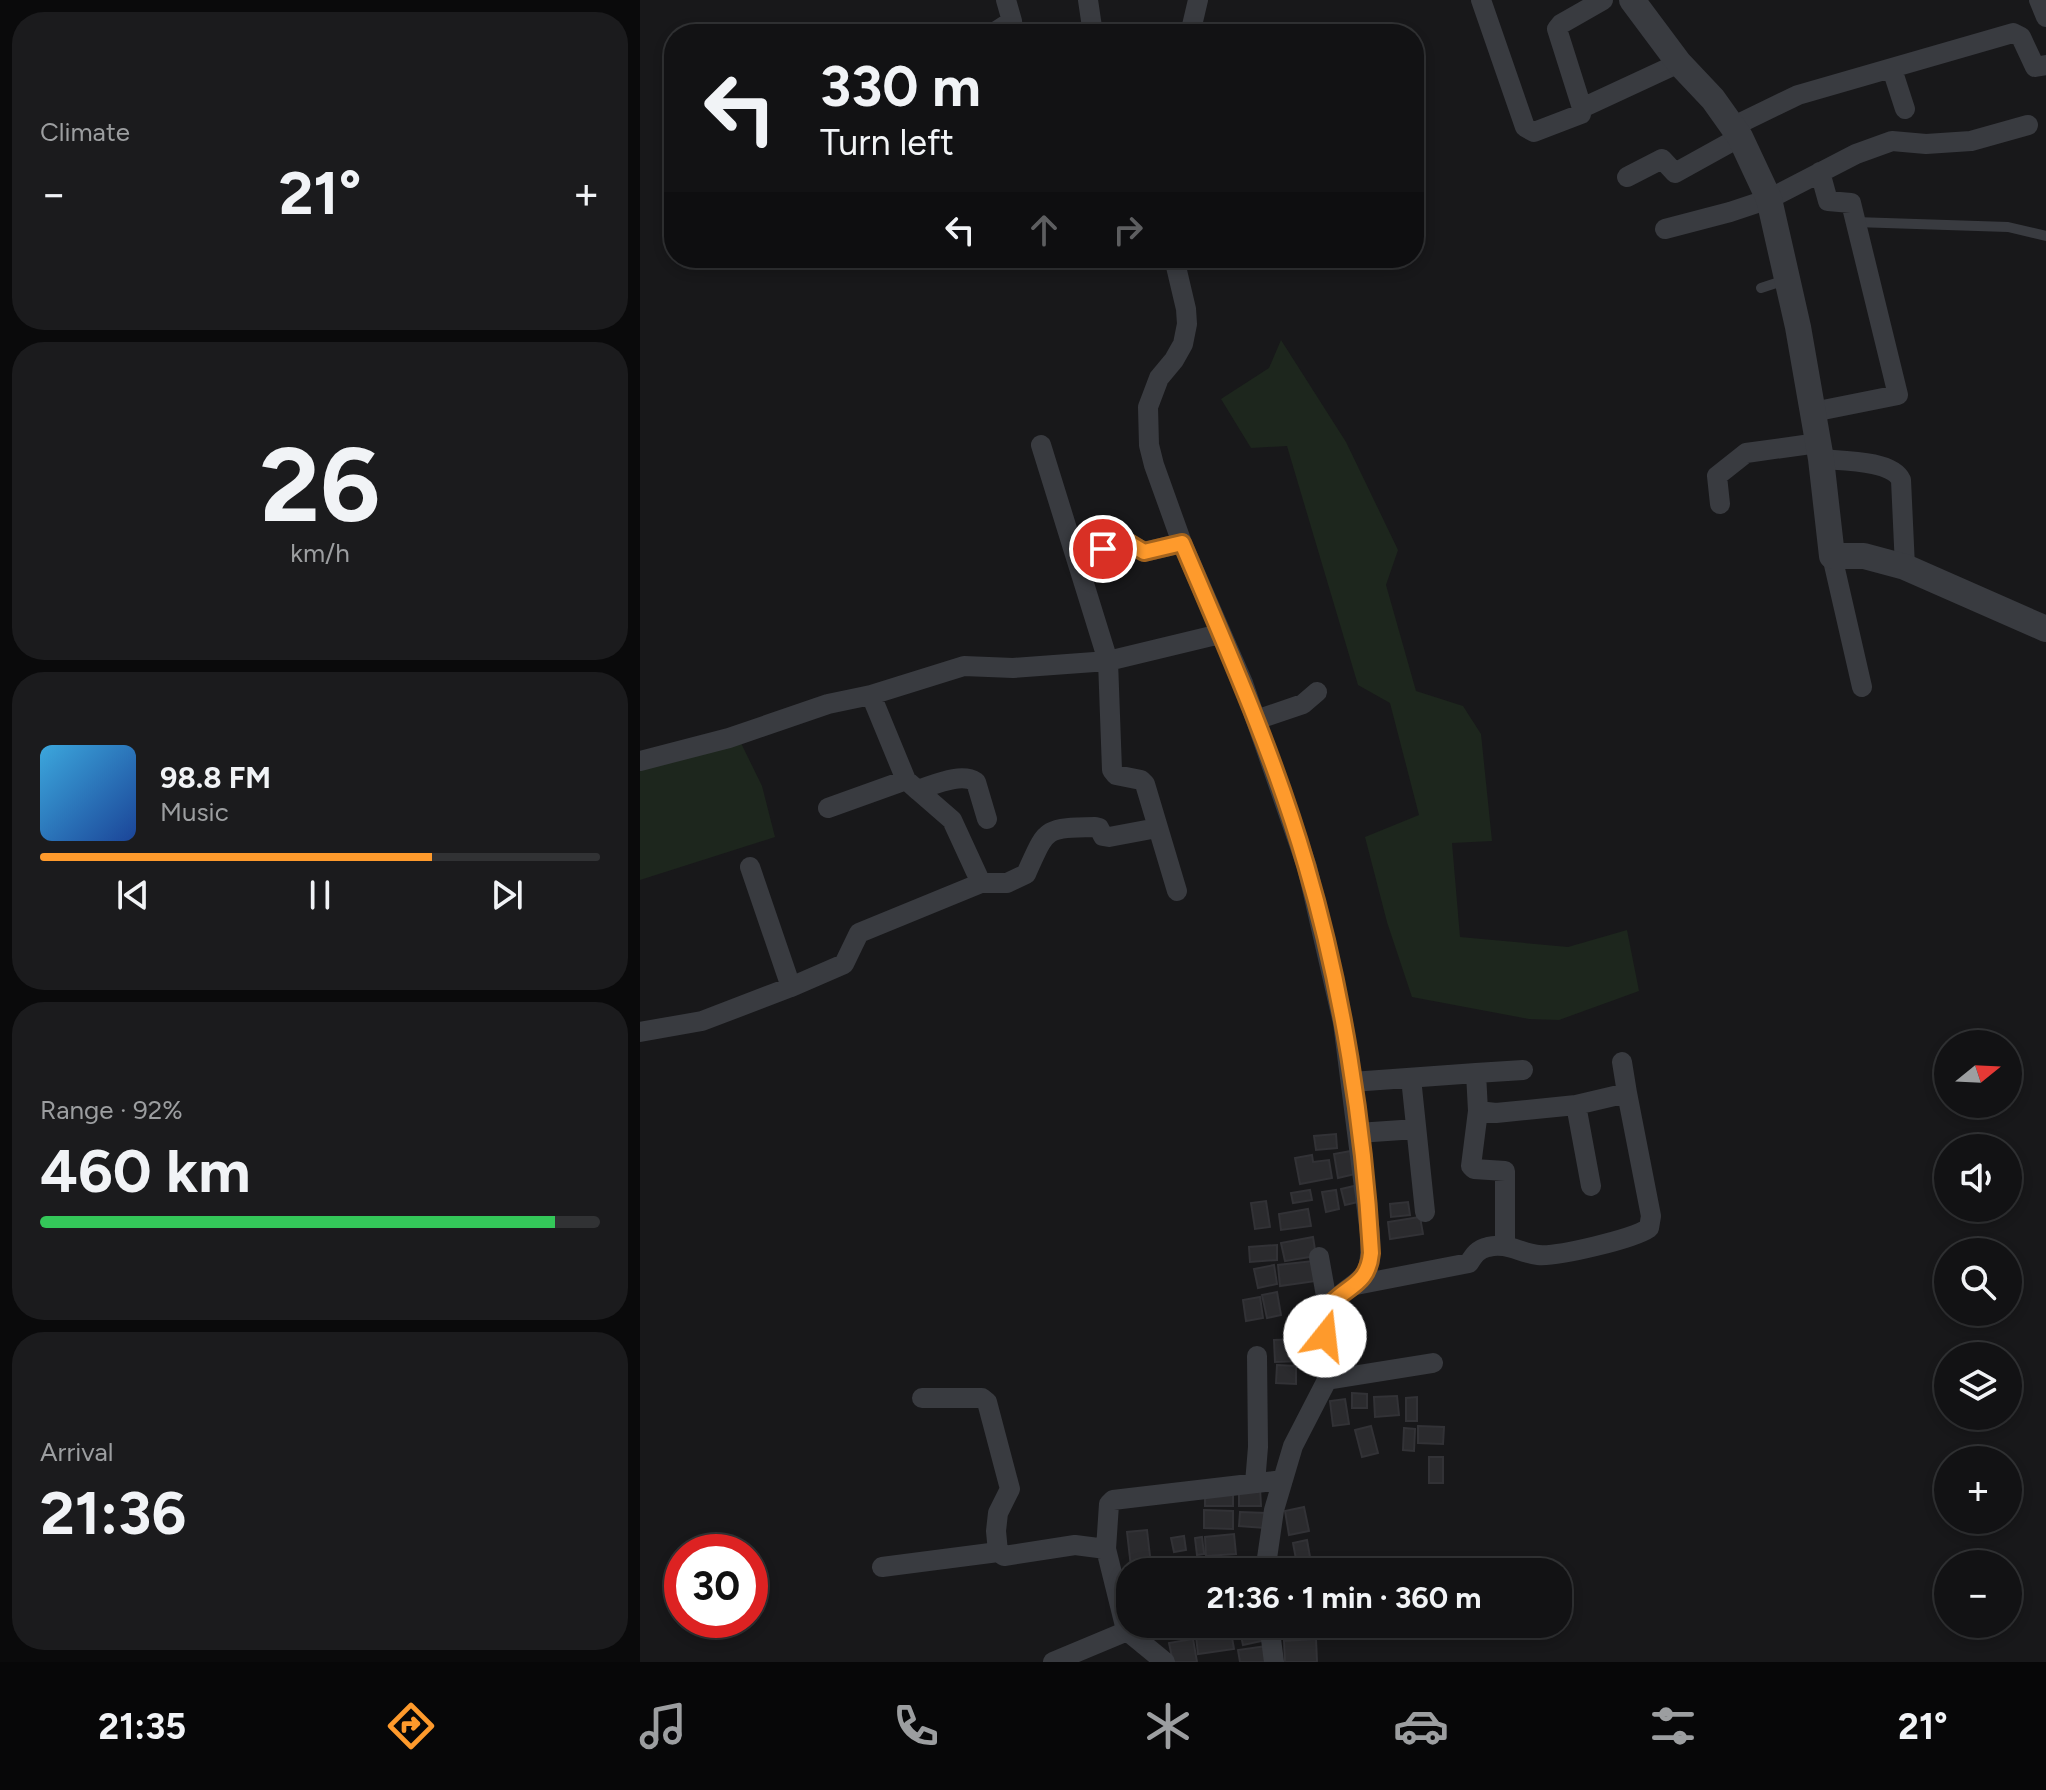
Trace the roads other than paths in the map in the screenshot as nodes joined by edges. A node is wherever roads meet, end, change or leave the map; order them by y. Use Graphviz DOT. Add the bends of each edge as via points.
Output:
graph roads {
  1 [pos="1006,0"];
  2 [pos="1088,0"];
  3 [pos="1198,0"];
  4 [pos="1481,0"];
  5 [pos="1603,0"];
  6 [pos="1632,0"];
  7 [pos="2039,0"];
  8 [pos="2046,17"];
  9 [pos="1007,24"];
  10 [pos="1092,24"];
  11 [pos="1192,24"];
  12 [pos="1679,63"];
  13 [pos="2046,65"];
  14 [pos="1892,69"];
  15 [pos="1582,108"];
  16 [pos="1905,109"];
  17 [pos="2028,125"];
  18 [pos="1736,132"];
  19 [pos="1820,172"];
  20 [pos="1627,177"];
  21 [pos="1769,199"];
  22 [pos="1855,222"];
  23 [pos="1665,229"];
  24 [pos="2046,236"];
  25 [pos="1176,268"];
  26 [pos="1813,412"];
  27 [pos="1041,445"];
  28 [pos="1820,451"];
  29 [pos="1720,504"];
  30 [pos="1182,543"];
  31 [pos="1077,555"];
  32 [pos="1832,556"];
  33 [pos="1905,567"];
  34 [pos="2046,629"];
  35 [pos="1220,634"];
  36 [pos="1108,661"];
  37 [pos="1862,687"];
  38 [pos="1317,692"];
  39 [pos="871,695"];
  40 [pos="1256,720"];
  41 [pos="640,761"];
  42 [pos="912,785"];
  43 [pos="828,808"];
  44 [pos="987,819"];
  45 [pos="1157,828"];
  46 [pos="750,867"];
  47 [pos="981,883"];
  48 [pos="1177,891"];
  49 [pos="791,987"];
  50 [pos="640,1032"];
  51 [pos="1622,1062"];
  52 [pos="1523,1070"];
  53 [pos="1476,1073"];
  54 [pos="1411,1078"];
  55 [pos="1352,1082"];
  56 [pos="1627,1093"];
  57 [pos="1576,1105"];
  58 [pos="1478,1111"];
  59 [pos="1416,1129"];
  60 [pos="1358,1133"];
  61 [pos="1591,1186"];
  62 [pos="1425,1212"];
  63 [pos="1505,1246"];
  64 [pos="1319,1257"];
  65 [pos="1356,1285"];
  66 [pos="1328,1307"];
  67 [pos="1257,1356"];
  68 [pos="1433,1363"];
  69 [pos="1327,1380"];
  70 [pos="922,1398"];
  71 [pos="1283,1480"];
  72 [pos="1255,1483"];
  73 [pos="1106,1549"];
  74 [pos="998,1552"];
  75 [pos="1266,1558"];
  76 [pos="882,1567"];
  77 [pos="1116,1576"];
  78 [pos="1116,1635"];
  79 [pos="1144,1638"];
  80 [pos="1271,1638"];
  81 [pos="1053,1662"];
  82 [pos="1165,1662"];
  83 [pos="1274,1662"];
  1 -- 9 [label="street" via="1012,21"];
  2 -- 10 [label="street"];
  3 -- 11 [label="street"];
  4 -- 15 [label="street" via="1527,130 1578,115"];
  5 -- 15 [label="street" via="1557,29"];
  6 -- 12 [label="street"];
  7 -- 8 [label="street"];
  12 -- 15 [label="street"];
  12 -- 18 [label="street"];
  13 -- 14 [label="street" via="2035,67 2021,37 2013,33"];
  14 -- 16 [label="street"];
  14 -- 18 [label="street" via="1798,95"];
  17 -- 19 [label="street" via="1971,141 1892,141"];
  18 -- 20 [label="street" via="1675,173 1662,159"];
  18 -- 21 [label="street"];
  19 -- 21 [label="street"];
  19 -- 22 [label="street" via="1828,201 1850,202"];
  21 -- 23 [label="street"];
  21 -- 26 [label="street" via="1773,284 1798,327"];
  22 -- 24 [label="lane" via="2008,227"];
  22 -- 26 [label="street" via="1898,395"];
  25 -- 30 [label="street" via="1186,309 1183,344 1159,378 1148,407 1154,465"];
  26 -- 28 [label="street"];
  27 -- 31 [label="street"];
  28 -- 29 [label="street" via="1746,453 1717,476"];
  28 -- 32 [label="street"];
  28 -- 33 [label="street" via="1898,473"];
  30 -- 31 [label="street" via="1144,552 1129,543"];
  30 -- 35 [label="street"];
  31 -- 36 [label="street"];
  32 -- 33 [label="street" via="1864,556"];
  32 -- 37 [label="street"];
  33 -- 34 [label="street"];
  35 -- 36 [label="street"];
  35 -- 40 [label="street"];
  36 -- 39 [label="street" via="964,666"];
  36 -- 45 [label="street" via="1112,770 1143,781"];
  38 -- 40 [label="street" via="1291,709"];
  39 -- 41 [label="street"];
  39 -- 42 [label="street"];
  40 -- 55 [label="street" via="1307,867"];
  42 -- 43 [label="street"];
  42 -- 44 [label="street" via="972,778"];
  42 -- 47 [label="street" via="952,820"];
  45 -- 47 [label="street" via="1109,837 1095,827 1051,831 1026,874 1007,883"];
  45 -- 48 [label="street"];
  46 -- 49 [label="street"];
  47 -- 49 [label="street" via="859,933 844,964"];
  49 -- 50 [label="street" via="702,1021"];
  51 -- 56 [label="street"];
  52 -- 53 [label="street"];
  53 -- 54 [label="street"];
  53 -- 58 [label="street"];
  54 -- 55 [label="street"];
  54 -- 59 [label="street"];
  55 -- 60 [label="street"];
  56 -- 57 [label="street"];
  56 -- 63 [label="street" via="1649,1228 1555,1254"];
  57 -- 58 [label="street"];
  57 -- 61 [label="street"];
  58 -- 63 [label="street" via="1471,1166 1505,1171"];
  59 -- 60 [label="street"];
  59 -- 62 [label="street"];
  60 -- 65 [label="street" via="1371,1253 1368,1270"];
  63 -- 65 [label="street" via="1482,1250 1469,1263"];
  64 -- 66 [label="street"];
  65 -- 66 [label="street"];
  66 -- 69 [label="street"];
  67 -- 72 [label="street"];
  68 -- 69 [label="street"];
  69 -- 71 [label="street" via="1293,1446"];
  70 -- 74 [label="street" via="987,1402 1010,1489 998,1513"];
  71 -- 72 [label="street"];
  71 -- 75 [label="street"];
  72 -- 73 [label="street" via="1113,1500"];
  73 -- 74 [label="street" via="1075,1545 1004,1556"];
  73 -- 77 [label="street"];
  74 -- 76 [label="street"];
  78 -- 81 [label="street"];
  79 -- 82 [label="street"];
  80 -- 83 [label="street"];
}
